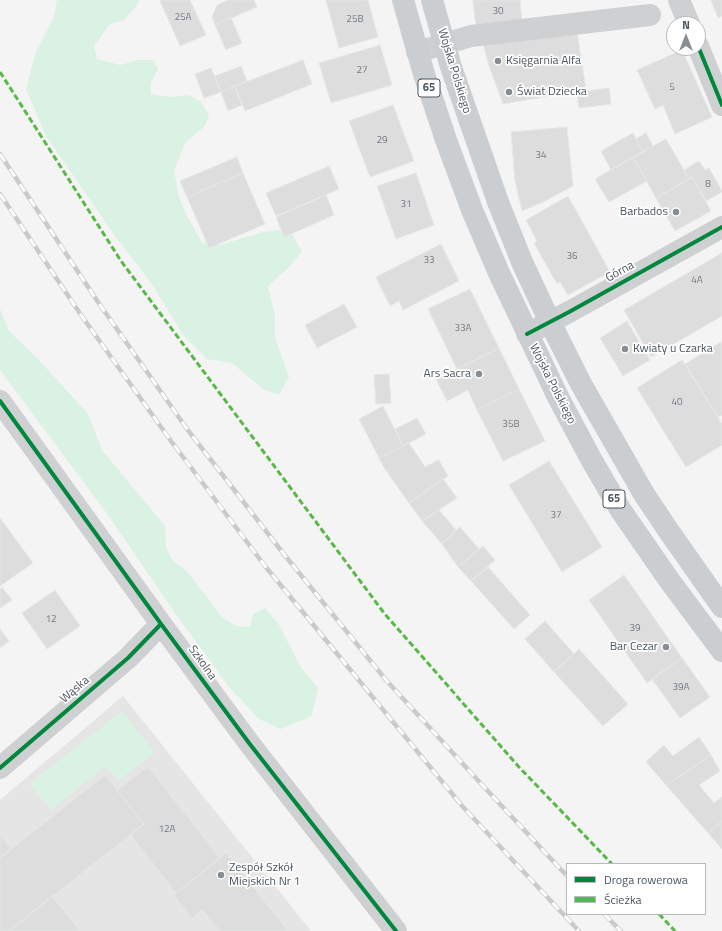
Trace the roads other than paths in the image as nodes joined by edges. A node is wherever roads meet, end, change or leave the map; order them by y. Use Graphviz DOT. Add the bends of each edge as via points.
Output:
graph roads {
  1 [pos="402,0"];
  2 [pos="432,0"];
  3 [pos="679,0"];
  4 [pos="650,15"];
  5 [pos="686,16"];
  6 [pos="445,44"];
  7 [pos="418,52"];
  8 [pos="702,56"];
  9 [pos="722,105"];
  10 [pos="722,227"];
  11 [pos="550,322"];
  12 [pos="527,334"];
  13 [pos="0,401"];
  14 [pos="722,607"];
  15 [pos="161,624"];
  16 [pos="722,651"];
  17 [pos="0,768"];
  18 [pos="396,931"];
  1 -- 7 [label="main road, Wojska Polskiego / 65"];
  2 -- 6 [label="main road, Wojska Polskiego / 65"];
  3 -- 5 [label="street"];
  4 -- 6 [label="street" via="471,36"];
  6 -- 7 [label="street"];
  6 -- 11 [label="main road, Wojska Polskiego / 65" via="498,202"];
  7 -- 12 [label="main road, Wojska Polskiego / 65" via="472,210"];
  8 -- 9 [label="street"];
  10 -- 11 [label="street, Górna"];
  11 -- 12 [label="street, Górna"];
  11 -- 14 [label="main road, Wojska Polskiego / 65" via="581,384 644,494"];
  12 -- 16 [label="main road, Wojska Polskiego / 65" via="561,404 620,509 668,580"];
  13 -- 15 [label="street, Szkolna"];
  15 -- 17 [label="street, Wąska" via="128,658"];
  15 -- 18 [label="street, Szkolna" via="248,743"];
}
